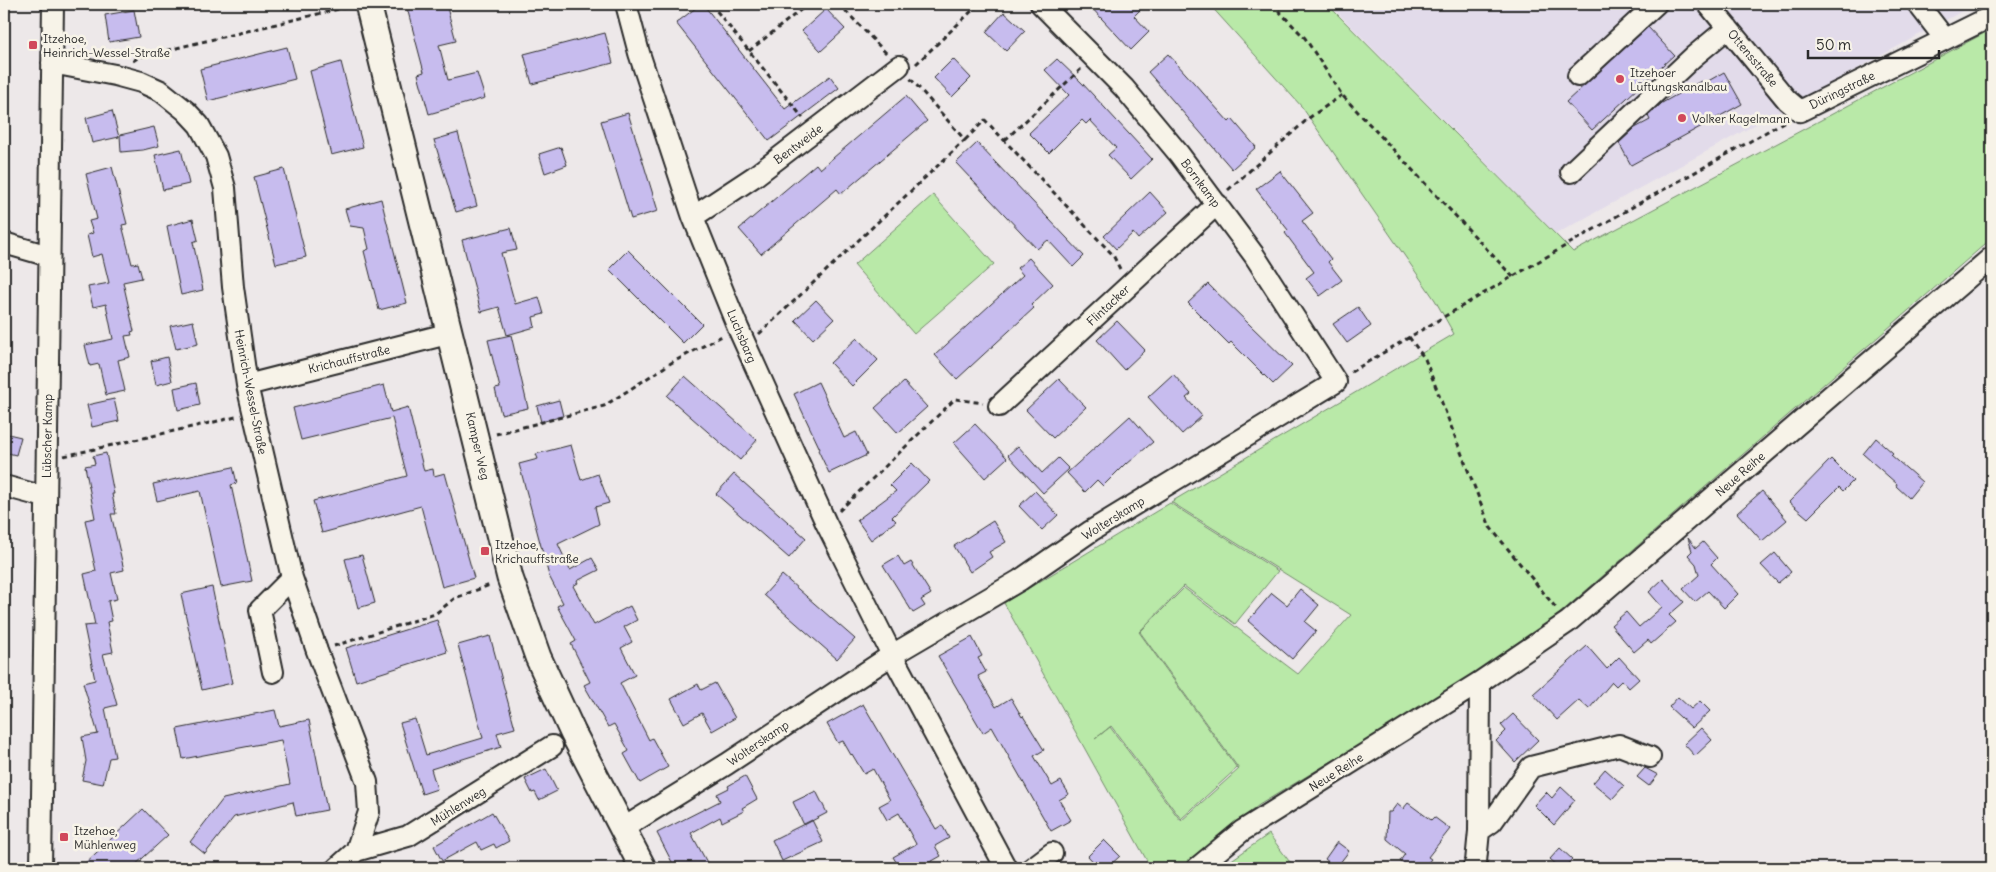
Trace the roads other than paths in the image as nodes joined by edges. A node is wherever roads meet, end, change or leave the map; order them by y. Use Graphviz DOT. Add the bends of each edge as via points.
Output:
graph roads {
  1 [pos="53,4"];
  2 [pos="626,4"];
  3 [pos="1041,4"];
  4 [pos="1656,4"];
  5 [pos="1708,4"];
  6 [pos="1918,4"];
  7 [pos="360,5"];
  8 [pos="1992,16"];
  9 [pos="1728,28"];
  10 [pos="1945,39"];
  11 [pos="52,63"];
  12 [pos="903,70"];
  13 [pos="1578,76"];
  14 [pos="1800,111"];
  15 [pos="1571,172"];
  16 [pos="1217,204"];
  17 [pos="693,217"];
  18 [pos="4,243"];
  19 [pos="50,256"];
  20 [pos="1992,257"];
  21 [pos="451,333"];
  22 [pos="1336,382"];
  23 [pos="247,384"];
  24 [pos="999,406"];
  25 [pos="4,486"];
  26 [pos="45,498"];
  27 [pos="292,578"];
  28 [pos="892,656"];
  29 [pos="273,672"];
  30 [pos="1480,682"];
  31 [pos="552,746"];
  32 [pos="1650,757"];
  33 [pos="369,812"];
  34 [pos="622,829"];
  35 [pos="1479,831"];
  36 [pos="356,851"];
  37 [pos="1052,853"];
  38 [pos="41,868"];
  39 [pos="337,868"];
  40 [pos="643,868"];
  41 [pos="1006,868"];
  42 [pos="1032,868"];
  43 [pos="1197,868"];
  44 [pos="1473,868"];
  1 -- 11 [label="street, Lübscher Kamp"];
  2 -- 17 [label="street, Luchsbarg"];
  3 -- 16 [label="street, Bornkamp" via="1124,88"];
  4 -- 13 [label="street"];
  5 -- 9 [label="street, Ottensstraße"];
  6 -- 10 [label="street"];
  7 -- 21 [label="main road, Kamper Weg"];
  8 -- 10 [label="street, Düringstraße"];
  9 -- 14 [label="street, Ottensstraße" via="1787,100"];
  9 -- 15 [label="street" via="1692,57"];
  10 -- 14 [label="street, Düringstraße"];
  11 -- 19 [label="street, Lübscher Kamp"];
  11 -- 23 [label="street, Heinrich-Wessel-Straße" via="141,82 171,98 199,125 216,156 225,188 234,296"];
  12 -- 17 [label="street, Bentweide"];
  16 -- 22 [label="street, Bornkamp"];
  16 -- 24 [label="street, Flintacker"];
  17 -- 28 [label="street, Luchsbarg" via="738,328 826,523"];
  18 -- 19 [label="street"];
  19 -- 26 [label="street, Lübscher Kamp"];
  20 -- 30 [label="street, Neue Reihe" via="1568,622"];
  21 -- 23 [label="street, Krichauffstraße"];
  21 -- 34 [label="main road, Kamper Weg" via="510,578 538,657"];
  22 -- 28 [label="street, Wolterskamp" via="1091,531 1020,580"];
  23 -- 27 [label="street, Heinrich-Wessel-Straße"];
  25 -- 26 [label="street"];
  26 -- 38 [label="street, Lübscher Kamp"];
  27 -- 29 [label="street" via="260,610"];
  27 -- 33 [label="street, Heinrich-Wessel-Straße" via="368,782"];
  28 -- 34 [label="street, Wolterskamp"];
  28 -- 41 [label="street"];
  30 -- 35 [label="street"];
  30 -- 43 [label="street, Neue Reihe" via="1242,831"];
  31 -- 36 [label="street, Mühlenweg" via="408,836"];
  32 -- 35 [label="street" via="1619,745 1532,767 1492,822"];
  33 -- 36 [label="street, Mühlenweg"];
  34 -- 40 [label="main road, Kamper Weg"];
  35 -- 44 [label="street"];
  36 -- 39 [label="street, Mühlenweg"];
  37 -- 42 [label="street"];
}
